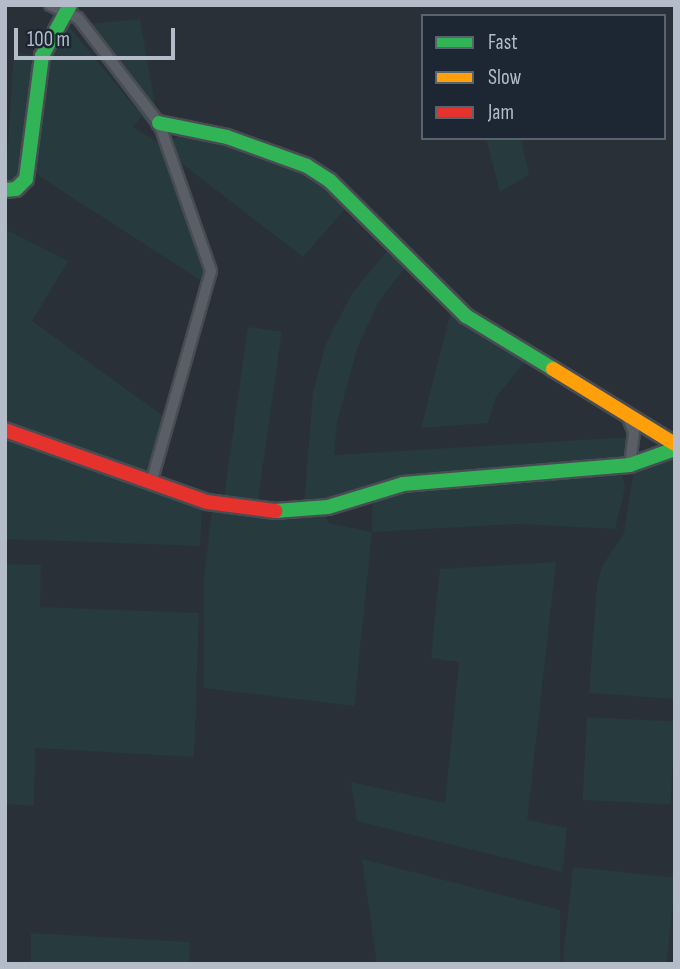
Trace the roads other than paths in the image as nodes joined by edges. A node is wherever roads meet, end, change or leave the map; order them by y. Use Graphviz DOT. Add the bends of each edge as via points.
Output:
graph roads {
  1 [pos="50,5"];
  2 [pos="69,8"];
  3 [pos="159,123"];
  4 [pos="5,190"];
  5 [pos="628,418"];
  6 [pos="5,430"];
  7 [pos="675,447"];
  8 [pos="630,465"];
  9 [pos="152,479"];
  1 -- 2 [label="street"];
  2 -- 3 [label="street"];
  2 -- 4 [label="street" via="42,56 26,179 16,189"];
  3 -- 5 [label="street" via="227,137 307,166 330,181 466,316"];
  3 -- 9 [label="street" via="211,271"];
  5 -- 7 [label="street"];
  5 -- 8 [label="street" via="634,441"];
  6 -- 9 [label="street"];
  7 -- 8 [label="street"];
  8 -- 9 [label="street" via="403,484 328,507 268,512 207,502"];
}
